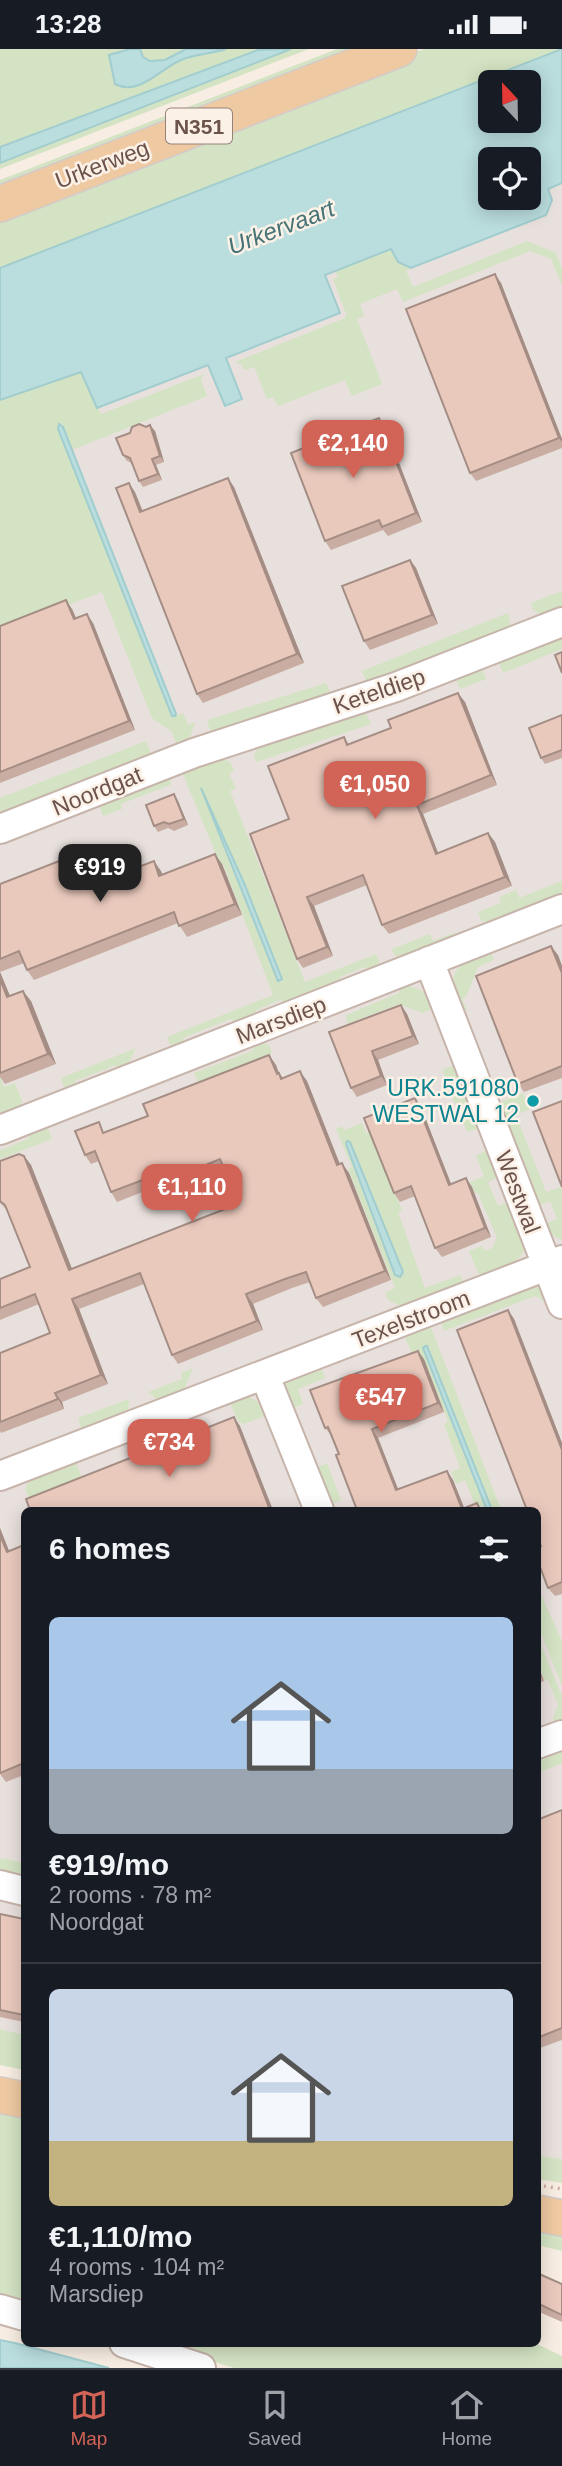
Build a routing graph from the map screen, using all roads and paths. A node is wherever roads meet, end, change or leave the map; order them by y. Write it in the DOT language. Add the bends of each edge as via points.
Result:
graph roads {
  1 [pos="399,49"];
  2 [pos="0,204"];
  3 [pos="562,622"];
  4 [pos="194,753"];
  5 [pos="0,829"];
  6 [pos="562,909"];
  7 [pos="429,961"];
  8 [pos="0,1130"];
  9 [pos="554,1263"];
  10 [pos="562,1304"];
  11 [pos="265,1376"];
  12 [pos="0,1476"];
  13 [pos="318,1507"];
  14 [pos="562,1735"];
  15 [pos="541,1743"];
  16 [pos="0,1885"];
  17 [pos="21,1890"];
  18 [pos="0,2085"];
  19 [pos="21,2089"];
  20 [pos="0,2095"];
  21 [pos="21,2099"];
  22 [pos="541,2202"];
  23 [pos="562,2205"];
  24 [pos="541,2214"];
  25 [pos="562,2218"];
  26 [pos="0,2309"];
  27 [pos="21,2314"];
  28 [pos="136,2347"];
  29 [pos="201,2368"];
  1 -- 2 [label="main road, Urkerweg / N351"];
  3 -- 4 [label="street, Keteldiep" via="396,687"];
  4 -- 5 [label="street, Noordgat"];
  6 -- 7 [label="street, Marsdiep"];
  7 -- 8 [label="street, Marsdiep"];
  7 -- 9 [label="street, Westwal"];
  9 -- 10 [label="street, Westwal"];
  9 -- 11 [label="street, Texelstroom"];
  11 -- 12 [label="street, Texelstroom"];
  11 -- 13 [label="street"];
  14 -- 15 [label="street"];
  16 -- 17 [label="street"];
  18 -- 19 [label="main road"];
  20 -- 21 [label="main road"];
  22 -- 23 [label="main road"];
  24 -- 25 [label="main road"];
  26 -- 27 [label="street"];
  28 -- 29 [label="street"];
}
